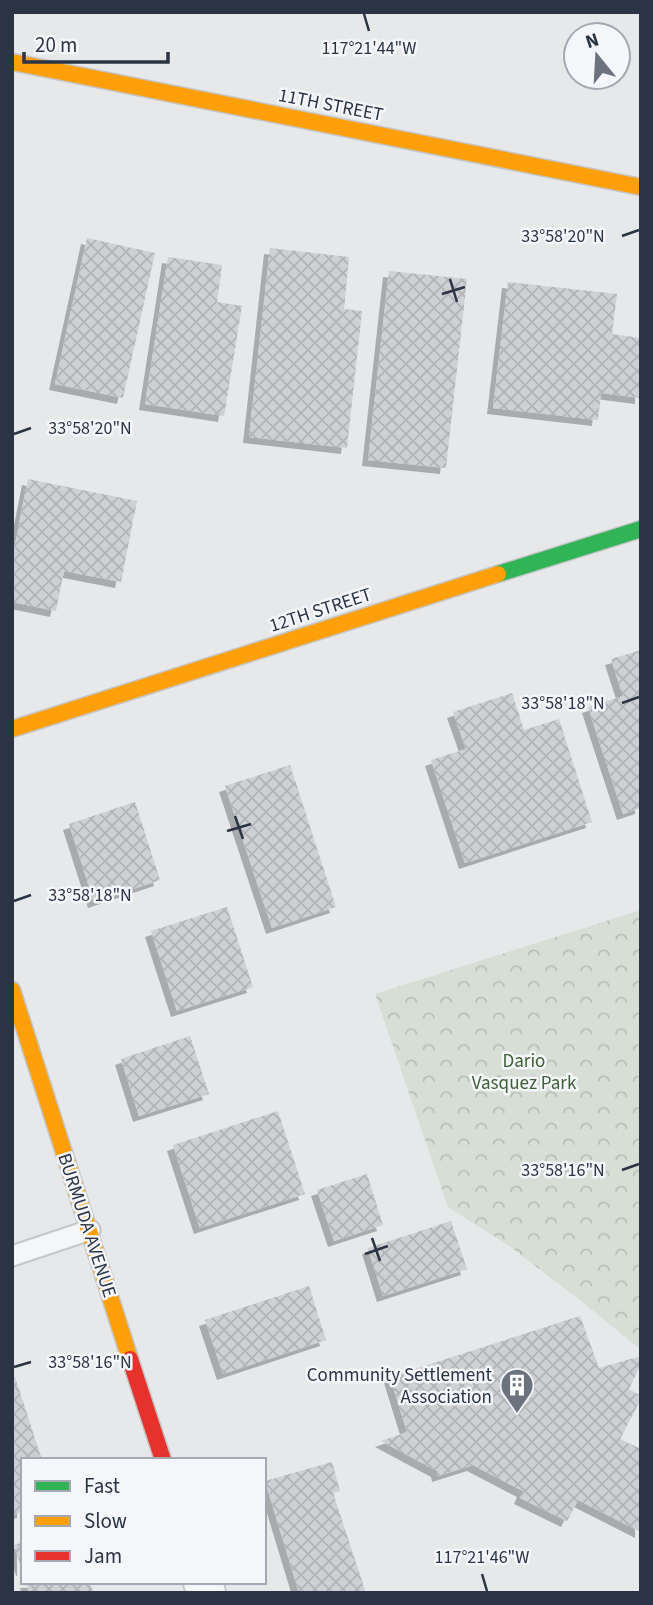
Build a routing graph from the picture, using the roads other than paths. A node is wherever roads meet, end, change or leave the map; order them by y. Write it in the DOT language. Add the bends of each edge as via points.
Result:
graph roads {
  1 [pos="12,62"];
  2 [pos="641,187"];
  3 [pos="641,529"];
  4 [pos="12,729"];
  5 [pos="12,990"];
  6 [pos="90,1230"];
  7 [pos="12,1256"];
  8 [pos="162,1458"];
  1 -- 2 [label="street, 11TH STREET"];
  3 -- 4 [label="street, 12TH STREET"];
  5 -- 6 [label="street, BURMUDA AVENUE"];
  6 -- 7 [label="lane"];
  6 -- 8 [label="street, BURMUDA AVENUE"];
}
